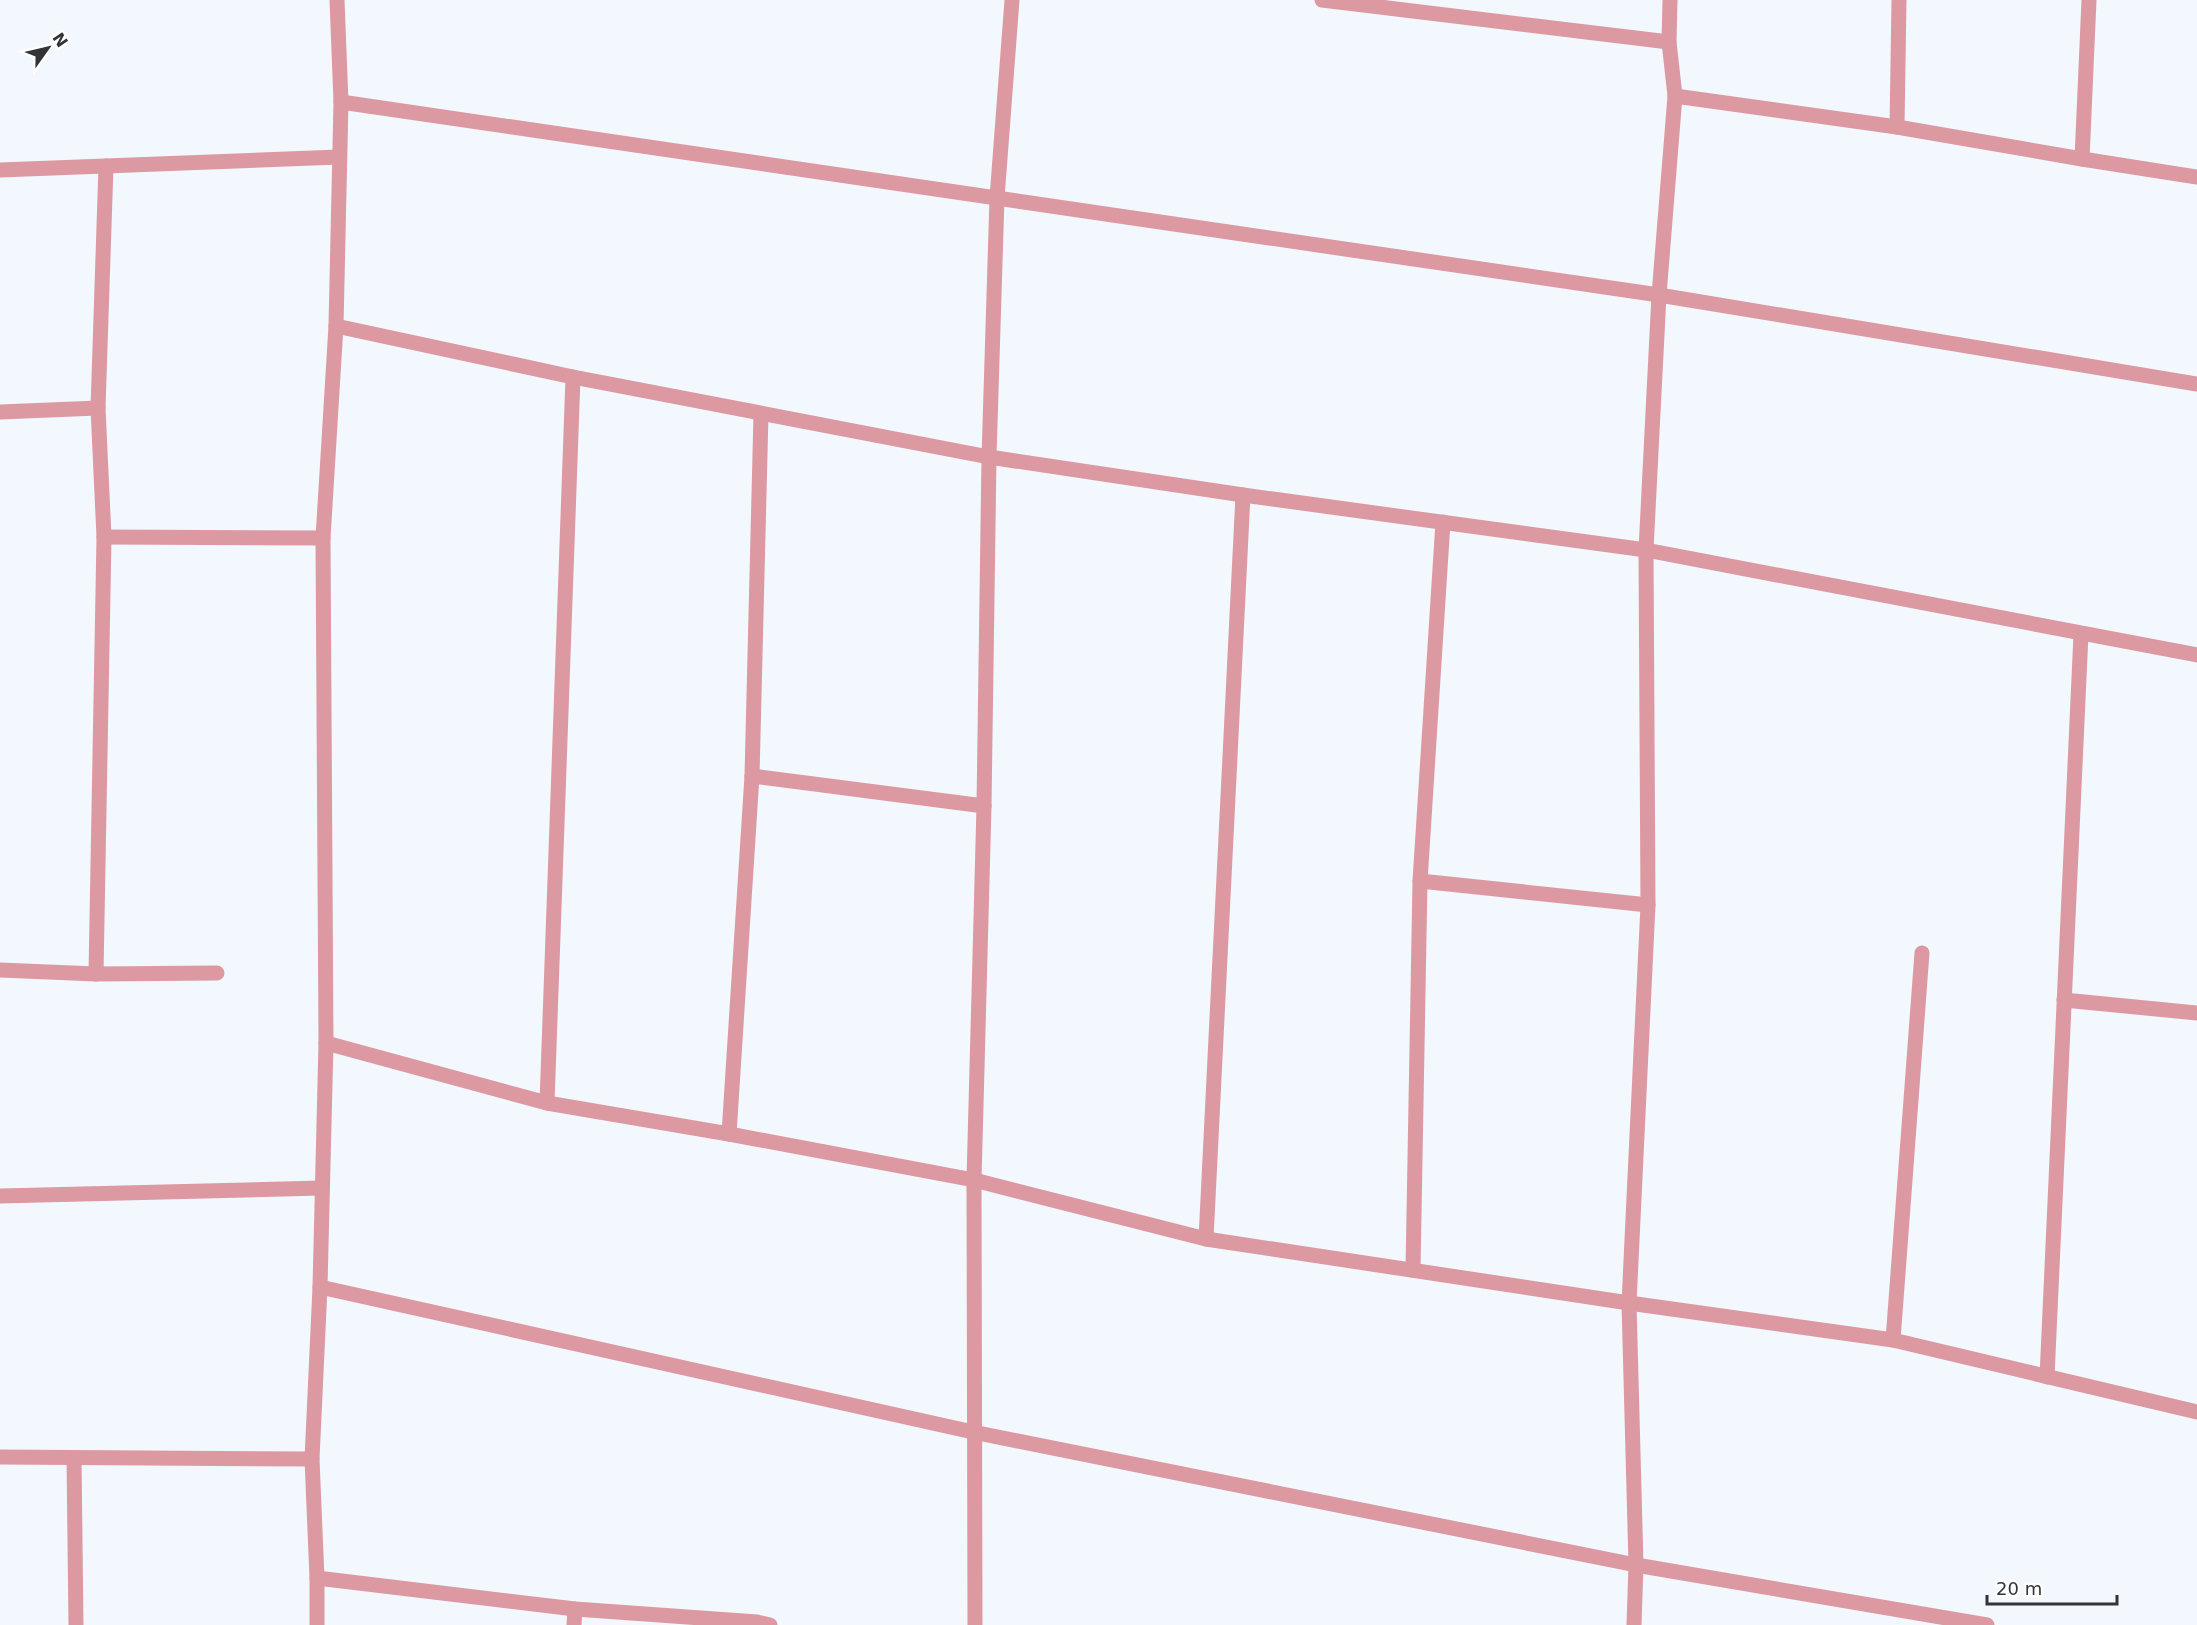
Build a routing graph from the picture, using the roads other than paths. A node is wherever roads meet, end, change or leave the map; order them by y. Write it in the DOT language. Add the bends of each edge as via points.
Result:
graph roads {
  1 [pos="337,0"];
  2 [pos="1012,0"];
  3 [pos="1322,0"];
  4 [pos="1670,0"];
  5 [pos="1899,0"];
  6 [pos="2089,0"];
  7 [pos="1427,6"];
  8 [pos="1669,42"];
  9 [pos="1675,96"];
  10 [pos="341,102"];
  11 [pos="1897,127"];
  12 [pos="339,157"];
  13 [pos="2082,159"];
  14 [pos="106,166"];
  15 [pos="0,170"];
  16 [pos="2197,177"];
  17 [pos="997,198"];
  18 [pos="1659,295"];
  19 [pos="336,326"];
  20 [pos="573,377"];
  21 [pos="2197,384"];
  22 [pos="98,408"];
  23 [pos="0,412"];
  24 [pos="761,414"];
  25 [pos="989,457"];
  26 [pos="1243,495"];
  27 [pos="1443,522"];
  28 [pos="104,537"];
  29 [pos="323,538"];
  30 [pos="1646,550"];
  31 [pos="2080,634"];
  32 [pos="2197,655"];
  33 [pos="752,776"];
  34 [pos="984,806"];
  35 [pos="1420,881"];
  36 [pos="1648,905"];
  37 [pos="1922,953"];
  38 [pos="0,970"];
  39 [pos="217,973"];
  40 [pos="96,974"];
  41 [pos="2064,1000"];
  42 [pos="2197,1014"];
  43 [pos="326,1043"];
  44 [pos="547,1103"];
  45 [pos="729,1134"];
  46 [pos="974,1180"];
  47 [pos="322,1188"];
  48 [pos="0,1197"];
  49 [pos="1206,1239"];
  50 [pos="1413,1270"];
  51 [pos="320,1287"];
  52 [pos="1629,1303"];
  53 [pos="1893,1340"];
  54 [pos="2047,1377"];
  55 [pos="2197,1412"];
  56 [pos="973,1432"];
  57 [pos="0,1456"];
  58 [pos="74,1458"];
  59 [pos="312,1459"];
  60 [pos="1636,1565"];
  61 [pos="317,1578"];
  62 [pos="574,1609"];
  63 [pos="761,1624"];
  64 [pos="76,1625"];
  65 [pos="317,1625"];
  66 [pos="574,1625"];
  67 [pos="975,1625"];
  68 [pos="1634,1625"];
  69 [pos="1987,1625"];
  1 -- 10 [label="street"];
  2 -- 17 [label="street"];
  3 -- 7 [label="street"];
  4 -- 8 [label="street"];
  5 -- 11 [label="street"];
  6 -- 13 [label="street"];
  7 -- 8 [label="street"];
  8 -- 9 [label="street"];
  9 -- 11 [label="street"];
  9 -- 18 [label="street"];
  10 -- 12 [label="street"];
  10 -- 17 [label="street"];
  11 -- 13 [label="street"];
  12 -- 14 [label="street"];
  12 -- 19 [label="street"];
  13 -- 16 [label="street"];
  14 -- 15 [label="street"];
  14 -- 22 [label="street"];
  17 -- 18 [label="street"];
  17 -- 25 [label="street"];
  18 -- 21 [label="street"];
  18 -- 30 [label="street"];
  19 -- 20 [label="street"];
  19 -- 29 [label="street"];
  20 -- 24 [label="street"];
  20 -- 44 [label="street"];
  22 -- 23 [label="street"];
  22 -- 28 [label="street"];
  24 -- 25 [label="street"];
  24 -- 33 [label="street"];
  25 -- 26 [label="street"];
  25 -- 34 [label="street"];
  26 -- 27 [label="street"];
  26 -- 49 [label="street"];
  27 -- 30 [label="street"];
  27 -- 35 [label="street"];
  28 -- 29 [label="street"];
  28 -- 40 [label="street"];
  29 -- 43 [label="street"];
  30 -- 31 [label="street"];
  30 -- 36 [label="street"];
  31 -- 32 [label="street"];
  31 -- 41 [label="street"];
  33 -- 34 [label="street"];
  33 -- 45 [label="street"];
  34 -- 46 [label="street"];
  35 -- 36 [label="street"];
  35 -- 50 [label="street"];
  36 -- 52 [label="street"];
  37 -- 53 [label="street"];
  38 -- 40 [label="street"];
  39 -- 40 [label="street"];
  41 -- 42 [label="street"];
  41 -- 54 [label="street"];
  43 -- 44 [label="street"];
  43 -- 47 [label="street"];
  44 -- 45 [label="street"];
  45 -- 46 [label="street"];
  46 -- 49 [label="street"];
  46 -- 56 [label="street"];
  47 -- 48 [label="street"];
  47 -- 51 [label="street"];
  49 -- 50 [label="street"];
  50 -- 52 [label="street"];
  51 -- 56 [label="street"];
  51 -- 59 [label="street"];
  52 -- 53 [label="street"];
  52 -- 60 [label="street"];
  53 -- 54 [label="street"];
  54 -- 55 [label="street"];
  56 -- 60 [label="street"];
  56 -- 67 [label="street"];
  57 -- 58 [label="street"];
  58 -- 59 [label="street"];
  58 -- 64 [label="street"];
  59 -- 61 [label="street"];
  60 -- 68 [label="street"];
  60 -- 69 [label="street"];
  61 -- 62 [label="street"];
  61 -- 65 [label="street"];
  62 -- 63 [label="street"];
  62 -- 66 [label="street"];
}
